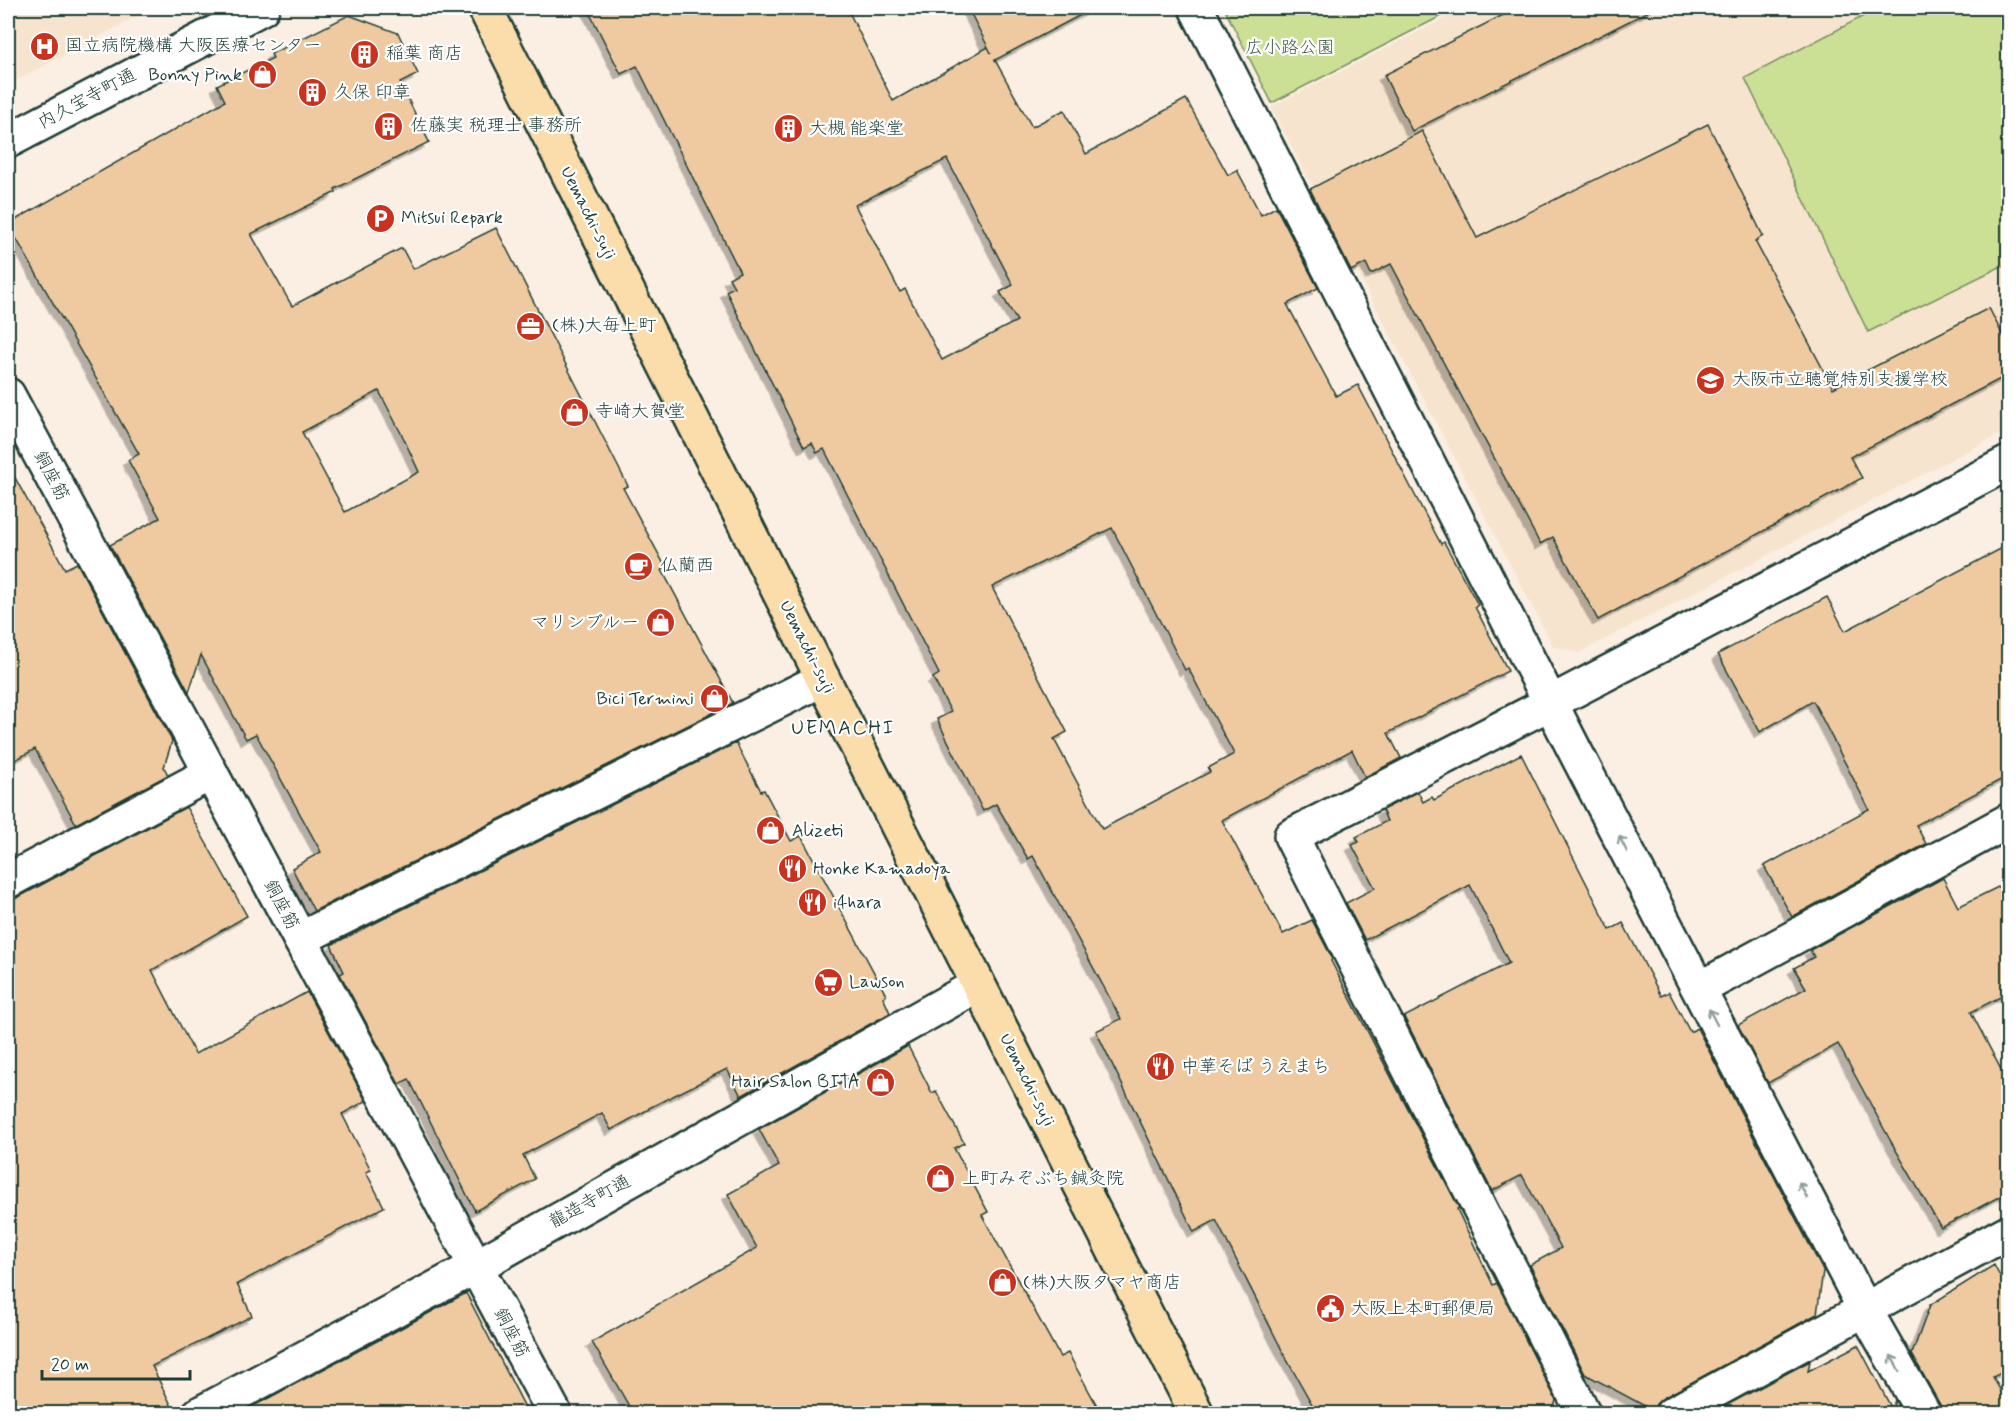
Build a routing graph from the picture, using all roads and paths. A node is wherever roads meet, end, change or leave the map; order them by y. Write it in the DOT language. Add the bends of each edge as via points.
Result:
graph roads {
  1 [pos="262,8"];
  2 [pos="485,8"];
  3 [pos="1196,8"];
  4 [pos="8,141"];
  5 [pos="8,395"];
  6 [pos="2008,463"];
  7 [pos="823,679"];
  8 [pos="1550,703"];
  9 [pos="211,773"];
  10 [pos="2008,821"];
  11 [pos="8,881"];
  12 [pos="300,939"];
  13 [pos="978,985"];
  14 [pos="1698,989"];
  15 [pos="2008,1232"];
  16 [pos="476,1267"];
  17 [pos="1865,1310"];
  18 [pos="199,1413"];
  19 [pos="555,1413"];
  20 [pos="1197,1413"];
  21 [pos="1584,1413"];
  22 [pos="1672,1413"];
  23 [pos="1924,1413"];
  1 -- 4 [label="street, 内久宝寺町通"];
  2 -- 7 [label="main road, Uemachi-suji"];
  3 -- 8 [label="street"];
  5 -- 9 [label="street, 銅座筋"];
  6 -- 8 [label="street"];
  7 -- 12 [label="street"];
  7 -- 13 [label="main road, Uemachi-suji"];
  14 -- 8 [label="street, one-way"];
  8 -- 21 [label="street" via="1291,836"];
  9 -- 11 [label="street"];
  9 -- 12 [label="street, 銅座筋"];
  10 -- 14 [label="street"];
  12 -- 16 [label="street, 銅座筋"];
  13 -- 16 [label="street, 龍造寺町通"];
  13 -- 20 [label="main road, Uemachi-suji"];
  17 -- 14 [label="street, one-way"];
  15 -- 17 [label="street"];
  16 -- 18 [label="street, 龍造寺町通"];
  16 -- 19 [label="street, 銅座筋"];
  17 -- 22 [label="street"];
  23 -- 17 [label="street, one-way"];
}
